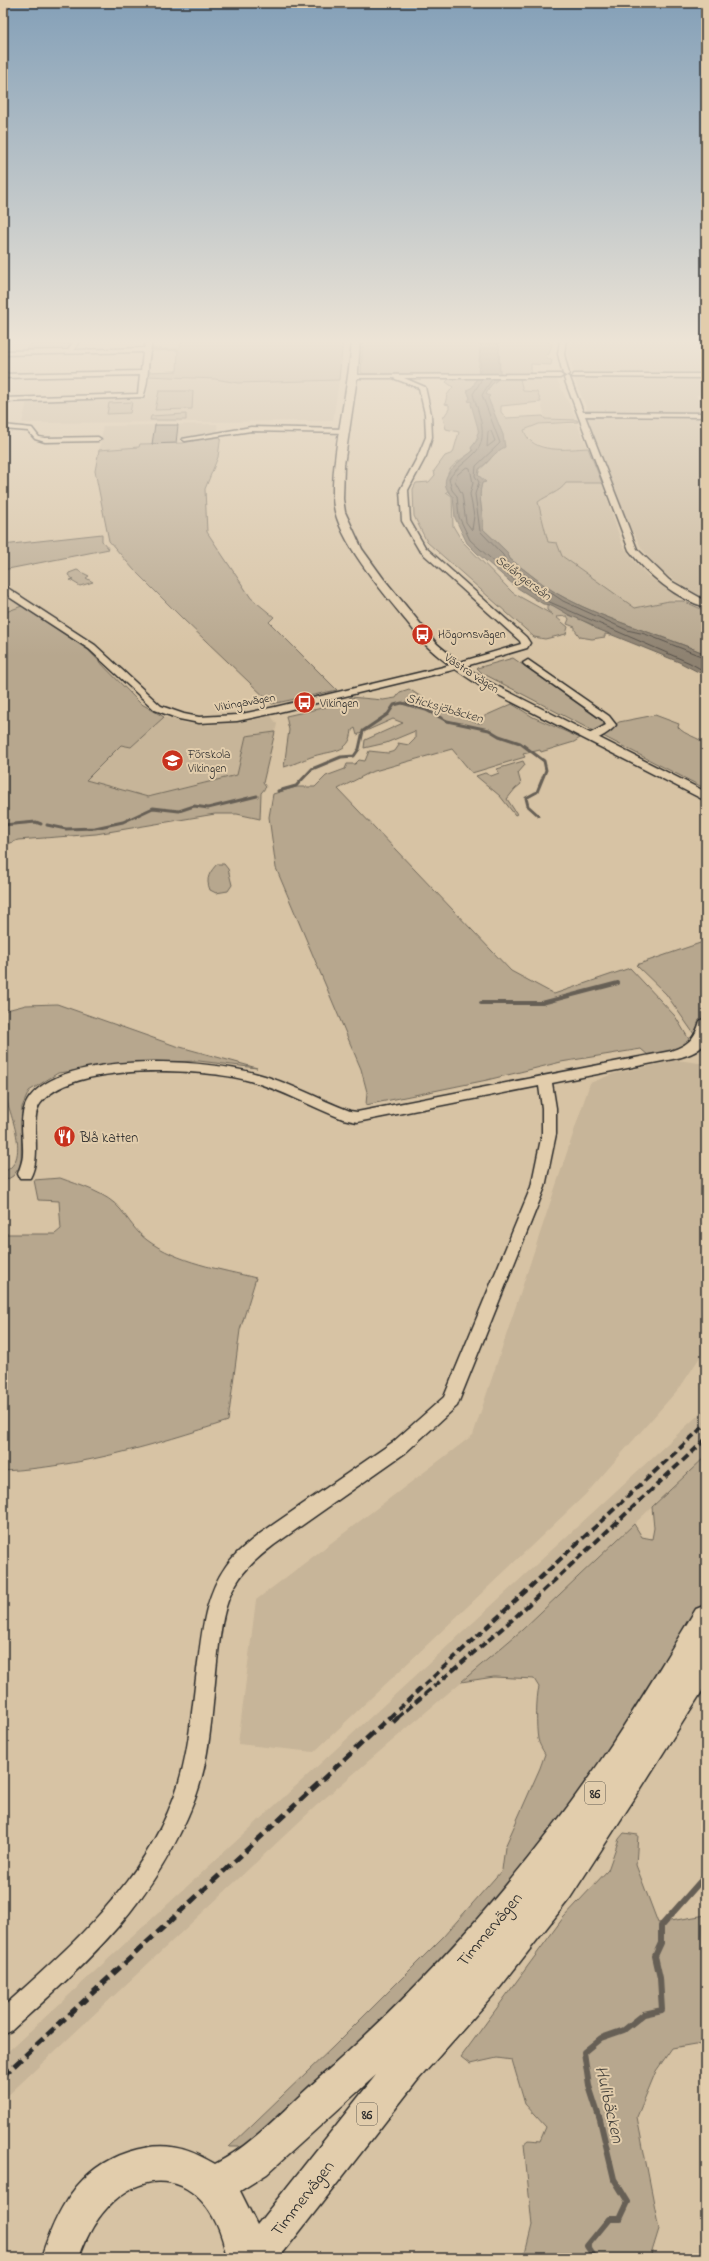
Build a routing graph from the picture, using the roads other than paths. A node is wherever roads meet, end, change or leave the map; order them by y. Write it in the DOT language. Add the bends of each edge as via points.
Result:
graph roads {
  1 [pos="344,445"];
  2 [pos="426,445"];
  3 [pos="593,445"];
  4 [pos="3,589"];
  5 [pos="706,604"];
  6 [pos="528,663"];
  7 [pos="457,666"];
  8 [pos="591,737"];
  9 [pos="706,797"];
  10 [pos="706,1021"];
  11 [pos="544,1080"];
  12 [pos="25,1174"];
  13 [pos="706,1619"];
  14 [pos="706,1658"];
  15 [pos="3,2022"];
  16 [pos="213,2185"];
  17 [pos="60,2258"];
  18 [pos="246,2258"];
  19 [pos="257,2258"];
  1 -- 7 [label="street, Västra vägen" via="337,488 340,512 357,549 412,623 433,646"];
  2 -- 7 [label="street" via="404,490 406,522 412,534 437,562 526,642 519,648"];
  3 -- 5 [label="street" via="633,550 652,572 688,596"];
  4 -- 7 [label="street, Vikingavägen" via="92,647 158,708 182,717 211,720 237,718"];
  6 -- 8 [label="street" via="606,718 611,725"];
  7 -- 8 [label="street, Västra vägen" via="502,693"];
  8 -- 9 [label="street, Västra vägen"];
  10 -- 11 [label="street" via="699,1043 673,1055"];
  11 -- 12 [label="street" via="357,1117 348,1116 254,1078 228,1071 156,1067 89,1073 52,1085 34,1102 30,1115 30,1162"];
  11 -- 15 [label="street" via="550,1101 547,1154 538,1186 451,1401 432,1422 402,1446 273,1534 235,1569 215,1607 197,1754 169,1837 122,1909 82,1952"];
  13 -- 16 [label="main road, Timmervägen / 86" via="610,1774 545,1862 468,1956 363,2064 254,2161"];
  14 -- 19 [label="main road, Timmervägen / 86" via="558,1886 486,1978 404,2068"];
  16 -- 17 [label="main road" via="193,2170 170,2163 146,2164 122,2172 100,2188 81,2210 66,2238"];
  16 -- 18 [label="main road" via="227,2202 238,2223"];
}
